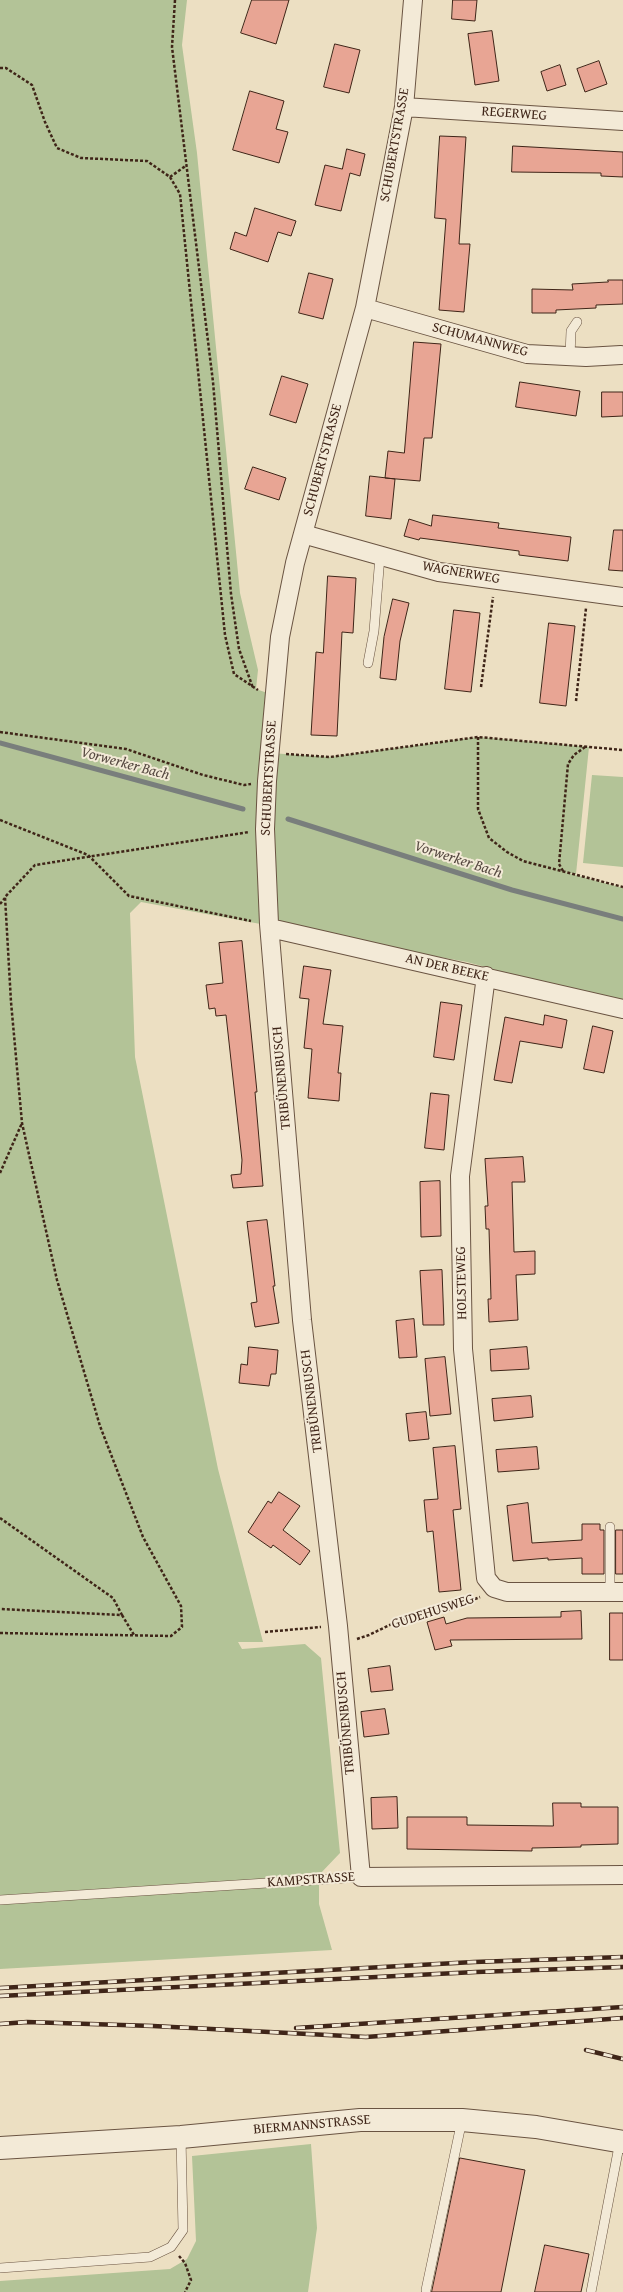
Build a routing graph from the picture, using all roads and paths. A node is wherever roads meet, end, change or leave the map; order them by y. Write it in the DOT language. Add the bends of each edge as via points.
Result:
graph roads {
  1 [pos="175,0"];
  2 [pos="413,0"];
  3 [pos="0,68"];
  4 [pos="404,107"];
  5 [pos="623,121"];
  6 [pos="187,165"];
  7 [pos="170,177"];
  8 [pos="365,308"];
  9 [pos="577,322"];
  10 [pos="621,355"];
  11 [pos="570,356"];
  12 [pos="303,534"];
  13 [pos="380,556"];
  14 [pos="495,580"];
  15 [pos="588,593"];
  16 [pos="623,597"];
  17 [pos="368,663"];
  18 [pos="481,687"];
  19 [pos="576,701"];
  20 [pos="0,732"];
  21 [pos="478,737"];
  22 [pos="585,747"];
  23 [pos="623,750"];
  24 [pos="270,753"];
  25 [pos="267,781"];
  26 [pos="0,820"];
  27 [pos="265,829"];
  28 [pos="88,855"];
  29 [pos="563,871"];
  30 [pos="623,887"];
  31 [pos="5,897"];
  32 [pos="0,904"];
  33 [pos="269,926"];
  34 [pos="486,976"];
  35 [pos="623,1009"];
  36 [pos="22,1123"];
  37 [pos="0,1173"];
  38 [pos="0,1518"];
  39 [pos="610,1528"];
  40 [pos="494,1588"];
  41 [pos="617,1591"];
  42 [pos="0,1609"];
  43 [pos="122,1615"];
  44 [pos="265,1632"];
  45 [pos="0,1633"];
  46 [pos="338,1634"];
  47 [pos="134,1636"];
  48 [pos="623,1875"];
  49 [pos="361,1877"];
  50 [pos="0,1900"];
  51 [pos="462,2120"];
  52 [pos="181,2138"];
  53 [pos="622,2142"];
  54 [pos="0,2148"];
  55 [pos="171,2247"];
  56 [pos="0,2268"];
  57 [pos="426,2290"];
  58 [pos="185,2292"];
  59 [pos="591,2292"];
  1 -- 6 [label="path" via="172,47"];
  2 -- 4 [label="street, SCHUBERTSTRASSE"];
  3 -- 7 [label="path" via="6,68 32,84 56,148 80,158 147,161"];
  4 -- 5 [label="street, REGERWEG"];
  4 -- 8 [label="street, SCHUBERTSTRASSE"];
  6 -- 7 [label="path"];
  6 -- 7 [label="path" via="213,382 231,594 240,649 254,688 234,674 225,635 180,194"];
  8 -- 11 [label="street, SCHUMANNWEG" via="527,354"];
  8 -- 12 [label="street, SCHUBERTSTRASSE"];
  9 -- 11 [label="lane" via="571,331"];
  10 -- 11 [label="street, SCHUMANNWEG"];
  12 -- 13 [label="street, WAGNERWEG"];
  12 -- 24 [label="street, SCHUBERTSTRASSE" via="294,563 280,636"];
  13 -- 14 [label="street, WAGNERWEG" via="439,572"];
  13 -- 17 [label="lane" via="374,631"];
  14 -- 15 [label="street, WAGNERWEG"];
  14 -- 18 [label="path"];
  15 -- 16 [label="street, WAGNERWEG"];
  15 -- 19 [label="path"];
  20 -- 25 [label="path" via="126,749 203,775 244,785"];
  21 -- 22 [label="path"];
  21 -- 24 [label="path" via="330,757"];
  21 -- 29 [label="path" via="478,809 489,838 523,861"];
  22 -- 23 [label="path"];
  22 -- 29 [label="path" via="574,755 568,764 559,864"];
  24 -- 25 [label="street, SCHUBERTSTRASSE"];
  25 -- 27 [label="street, SCHUBERTSTRASSE"];
  26 -- 28 [label="path"];
  27 -- 28 [label="path"];
  27 -- 33 [label="street, SCHUBERTSTRASSE"];
  28 -- 31 [label="path" via="36,865"];
  28 -- 33 [label="path" via="129,896"];
  29 -- 30 [label="path"];
  31 -- 32 [label="path"];
  31 -- 36 [label="path" via="10,1002"];
  33 -- 34 [label="street, AN DER BEEKE"];
  33 -- 46 [label="street, TRIBÜNENBUSCH" via="302,1320"];
  34 -- 35 [label="street, AN DER BEEKE"];
  34 -- 40 [label="street, HOLSTEWEG" via="460,1176 463,1349 486,1578"];
  36 -- 37 [label="path"];
  36 -- 47 [label="path" via="57,1280 100,1426 142,1537 181,1606 182,1627 171,1636"];
  38 -- 43 [label="path" via="113,1598"];
  39 -- 41 [label="lane"];
  40 -- 41 [label="street" via="507,1592"];
  40 -- 46 [label="path, GUDEHUSWEG" via="482,1596 448,1610 400,1620 369,1635"];
  42 -- 43 [label="path"];
  43 -- 47 [label="path"];
  44 -- 46 [label="path, GUDEHUSWEG"];
  45 -- 47 [label="path"];
  46 -- 49 [label="street, TRIBÜNENBUSCH"];
  48 -- 49 [label="street, KAMPSTRASSE"];
  49 -- 50 [label="lane, KAMPSTRASSE"];
  51 -- 52 [label="street, BIERMANNSTRASSE" via="360,2120"];
  51 -- 53 [label="street, BIERMANNSTRASSE" via="536,2127"];
  51 -- 57 [label="lane"];
  52 -- 54 [label="street, BIERMANNSTRASSE"];
  52 -- 55 [label="lane" via="183,2230"];
  53 -- 59 [label="lane"];
  55 -- 56 [label="lane" via="150,2257"];
  55 -- 58 [label="path" via="185,2263 192,2280"];
}
